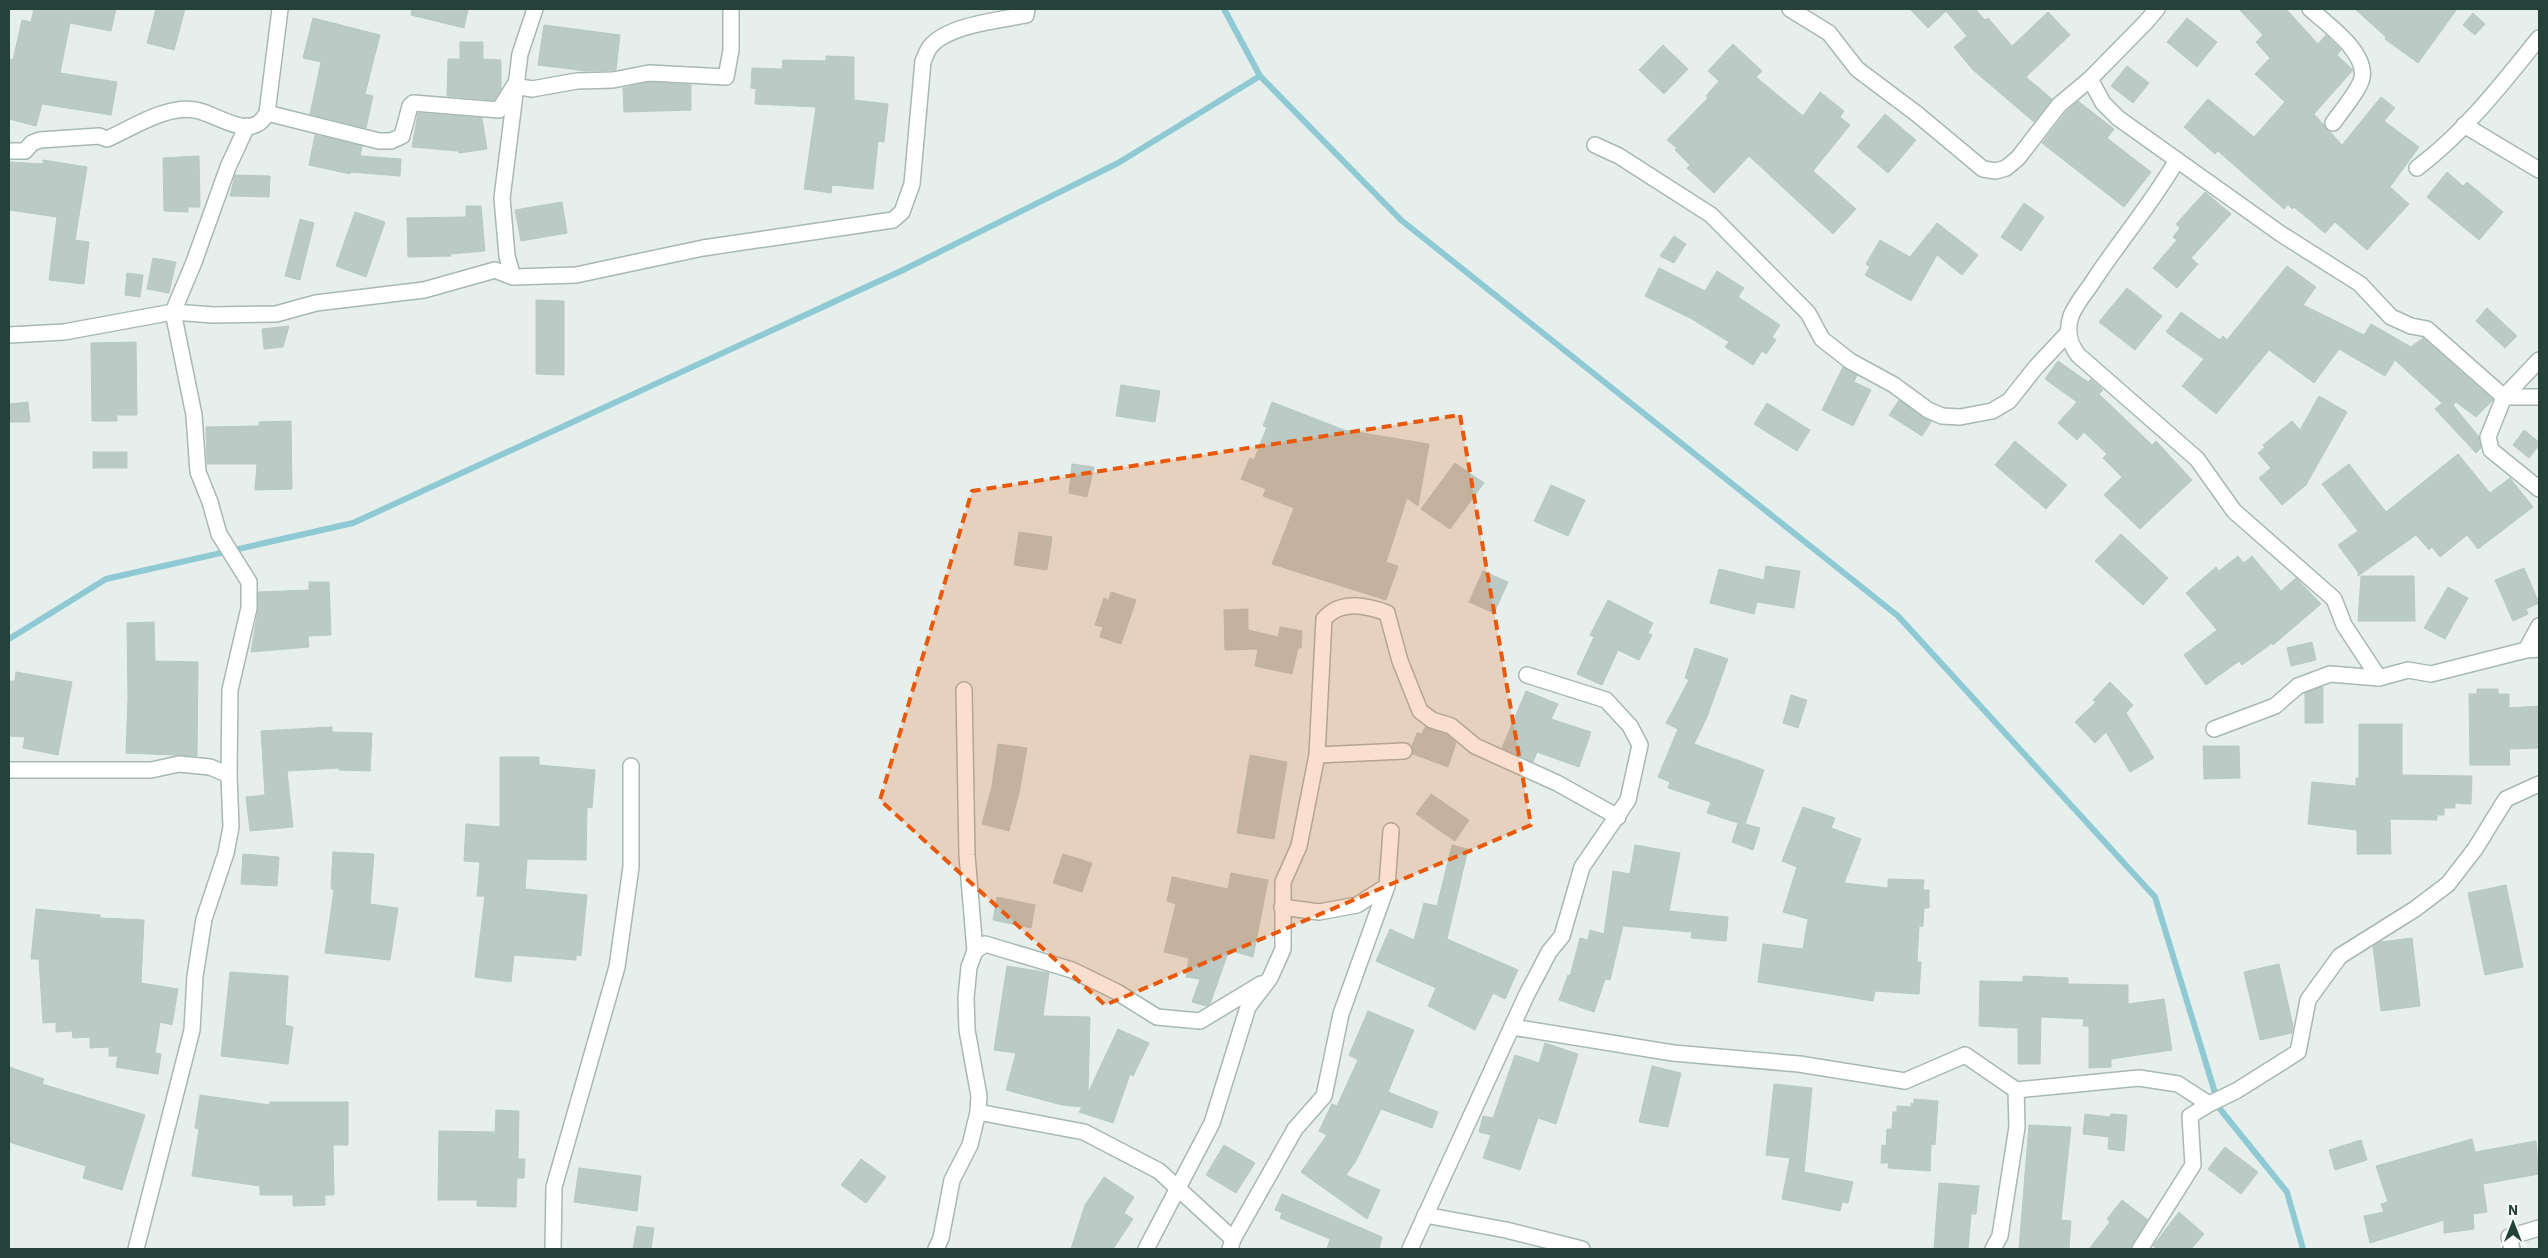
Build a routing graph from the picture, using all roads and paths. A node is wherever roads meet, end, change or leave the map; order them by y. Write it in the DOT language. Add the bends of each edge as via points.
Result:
graph roads {
  1 [pos="280,9"];
  2 [pos="535,9"];
  3 [pos="732,9"];
  4 [pos="1027,9"];
  5 [pos="1790,9"];
  6 [pos="2156,9"];
  7 [pos="2310,9"];
  8 [pos="2539,38"];
  9 [pos="2090,79"];
  10 [pos="514,86"];
  11 [pos="267,113"];
  12 [pos="2333,123"];
  13 [pos="2464,125"];
  14 [pos="246,126"];
  15 [pos="1595,145"];
  16 [pos="9,150"];
  17 [pos="2177,160"];
  18 [pos="2417,168"];
  19 [pos="2539,170"];
  20 [pos="513,277"];
  21 [pos="173,312"];
  22 [pos="2068,333"];
  23 [pos="9,335"];
  24 [pos="2539,360"];
  25 [pos="2504,397"];
  26 [pos="2539,397"];
  27 [pos="2539,489"];
  28 [pos="2539,626"];
  29 [pos="2533,649"];
  30 [pos="1526,675"];
  31 [pos="2379,678"];
  32 [pos="964,690"];
  33 [pos="2214,729"];
  34 [pos="1404,751"];
  35 [pos="1317,755"];
  36 [pos="631,766"];
  37 [pos="9,770"];
  38 [pos="229,775"];
  39 [pos="2539,784"];
  40 [pos="1618,817"];
  41 [pos="1391,831"];
  42 [pos="1387,886"];
  43 [pos="1282,907"];
  44 [pos="975,951"];
  45 [pos="1270,978"];
  46 [pos="1512,1027"];
  47 [pos="2016,1090"];
  48 [pos="2209,1104"];
  49 [pos="978,1112"];
  50 [pos="1178,1186"];
  51 [pos="1425,1215"];
  52 [pos="2539,1228"];
  53 [pos="1232,1244"];
  54 [pos="136,1249"];
  55 [pos="553,1249"];
  56 [pos="936,1249"];
  57 [pos="1146,1249"];
  58 [pos="1410,1249"];
  59 [pos="1582,1249"];
  60 [pos="1993,1249"];
  61 [pos="2140,1249"];
  62 [pos="2512,1249"];
  1 -- 11 [label="street"];
  2 -- 10 [label="street" via="520,54"];
  3 -- 10 [label="street" via="731,50 726,77 720,74 648,72 613,80 577,81 532,89"];
  4 -- 20 [label="street" via="1026,15 985,22 948,34 930,46 922,61 912,184 902,212 893,220 703,248 576,275"];
  5 -- 9 [label="street" via="1829,33 1857,70 1983,169 1996,171 2006,168 2018,158 2059,105"];
  6 -- 9 [label="street"];
  7 -- 12 [label="street" via="2351,46 2362,70 2362,79"];
  8 -- 13 [label="street" via="2488,102"];
  9 -- 17 [label="street" via="2103,103 2118,118"];
  10 -- 11 [label="street" via="499,110 413,103 402,136 391,141 379,141"];
  10 -- 20 [label="street" via="516,95 502,198 507,256"];
  11 -- 14 [label="street" via="263,120"];
  13 -- 18 [label="street"];
  13 -- 19 [label="street"];
  14 -- 16 [label="street" via="237,127 195,110 180,110 107,138 40,140 25,151"];
  14 -- 21 [label="street"];
  15 -- 22 [label="street" via="1619,156 1711,215 1808,314 1822,339 1850,361 1894,384 1928,410 1942,416 1960,417 1992,411 2009,402"];
  17 -- 22 [label="street" via="2158,194 2072,314"];
  17 -- 25 [label="street" via="2281,234 2360,284 2391,316 2411,326 2427,329"];
  20 -- 21 [label="street" via="495,270 424,290 316,303 276,314"];
  21 -- 23 [label="street" via="64,332"];
  21 -- 38 [label="street" via="194,415 198,472 220,534 248,582 248,608 230,690"];
  22 -- 31 [label="street" via="2070,344 2078,355 2197,459 2234,511 2334,599 2344,625"];
  24 -- 25 [label="street"];
  25 -- 26 [label="street"];
  25 -- 27 [label="street" via="2488,443 2502,461"];
  28 -- 29 [label="street"];
  29 -- 31 [label="street" via="2431,674 2408,670"];
  30 -- 40 [label="street" via="1606,700 1630,726 1640,745 1628,800"];
  31 -- 33 [label="street" via="2330,674 2298,686 2274,706"];
  32 -- 44 [label="street" via="968,855"];
  34 -- 35 [label="street"];
  35 -- 40 [label="street" via="1324,619 1331,611 1348,606 1367,606 1387,613 1400,661 1420,711 1432,720 1450,726 1475,746 1557,783"];
  35 -- 43 [label="street" via="1299,846 1283,882"];
  36 -- 55 [label="street" via="631,867 617,967 554,1187"];
  37 -- 38 [label="street" via="151,770 179,764 210,767"];
  38 -- 54 [label="street" via="231,826 226,853 204,919 192,1030"];
  39 -- 48 [label="street" via="2506,799 2475,849 2448,884 2340,956 2308,1000 2298,1052"];
  40 -- 46 [label="street" via="1582,867 1562,936 1549,952"];
  41 -- 42 [label="street"];
  42 -- 43 [label="street" via="1357,905 1319,912"];
  42 -- 53 [label="street" via="1341,1014 1324,1096 1295,1129"];
  43 -- 45 [label="street" via="1283,949"];
  44 -- 45 [label="street" via="985,944 1072,970 1117,992 1157,1017 1200,1021"];
  44 -- 49 [label="street" via="969,967 966,998 967,1030 979,1096"];
  45 -- 50 [label="street" via="1248,1007 1212,1123"];
  46 -- 47 [label="street" via="1673,1053 1798,1064 1905,1081 1965,1055"];
  46 -- 51 [label="street"];
  47 -- 48 [label="street" via="2139,1078 2178,1084"];
  47 -- 60 [label="street" via="2017,1127 2000,1236"];
  48 -- 61 [label="street" via="2190,1116 2193,1165"];
  49 -- 50 [label="street" via="1084,1132 1159,1171"];
  49 -- 56 [label="street" via="970,1145 952,1180"];
  50 -- 53 [label="street"];
  50 -- 57 [label="street"];
  51 -- 58 [label="street"];
  51 -- 59 [label="street"];
  52 -- 62 [label="street" via="2509,1237"];
}
